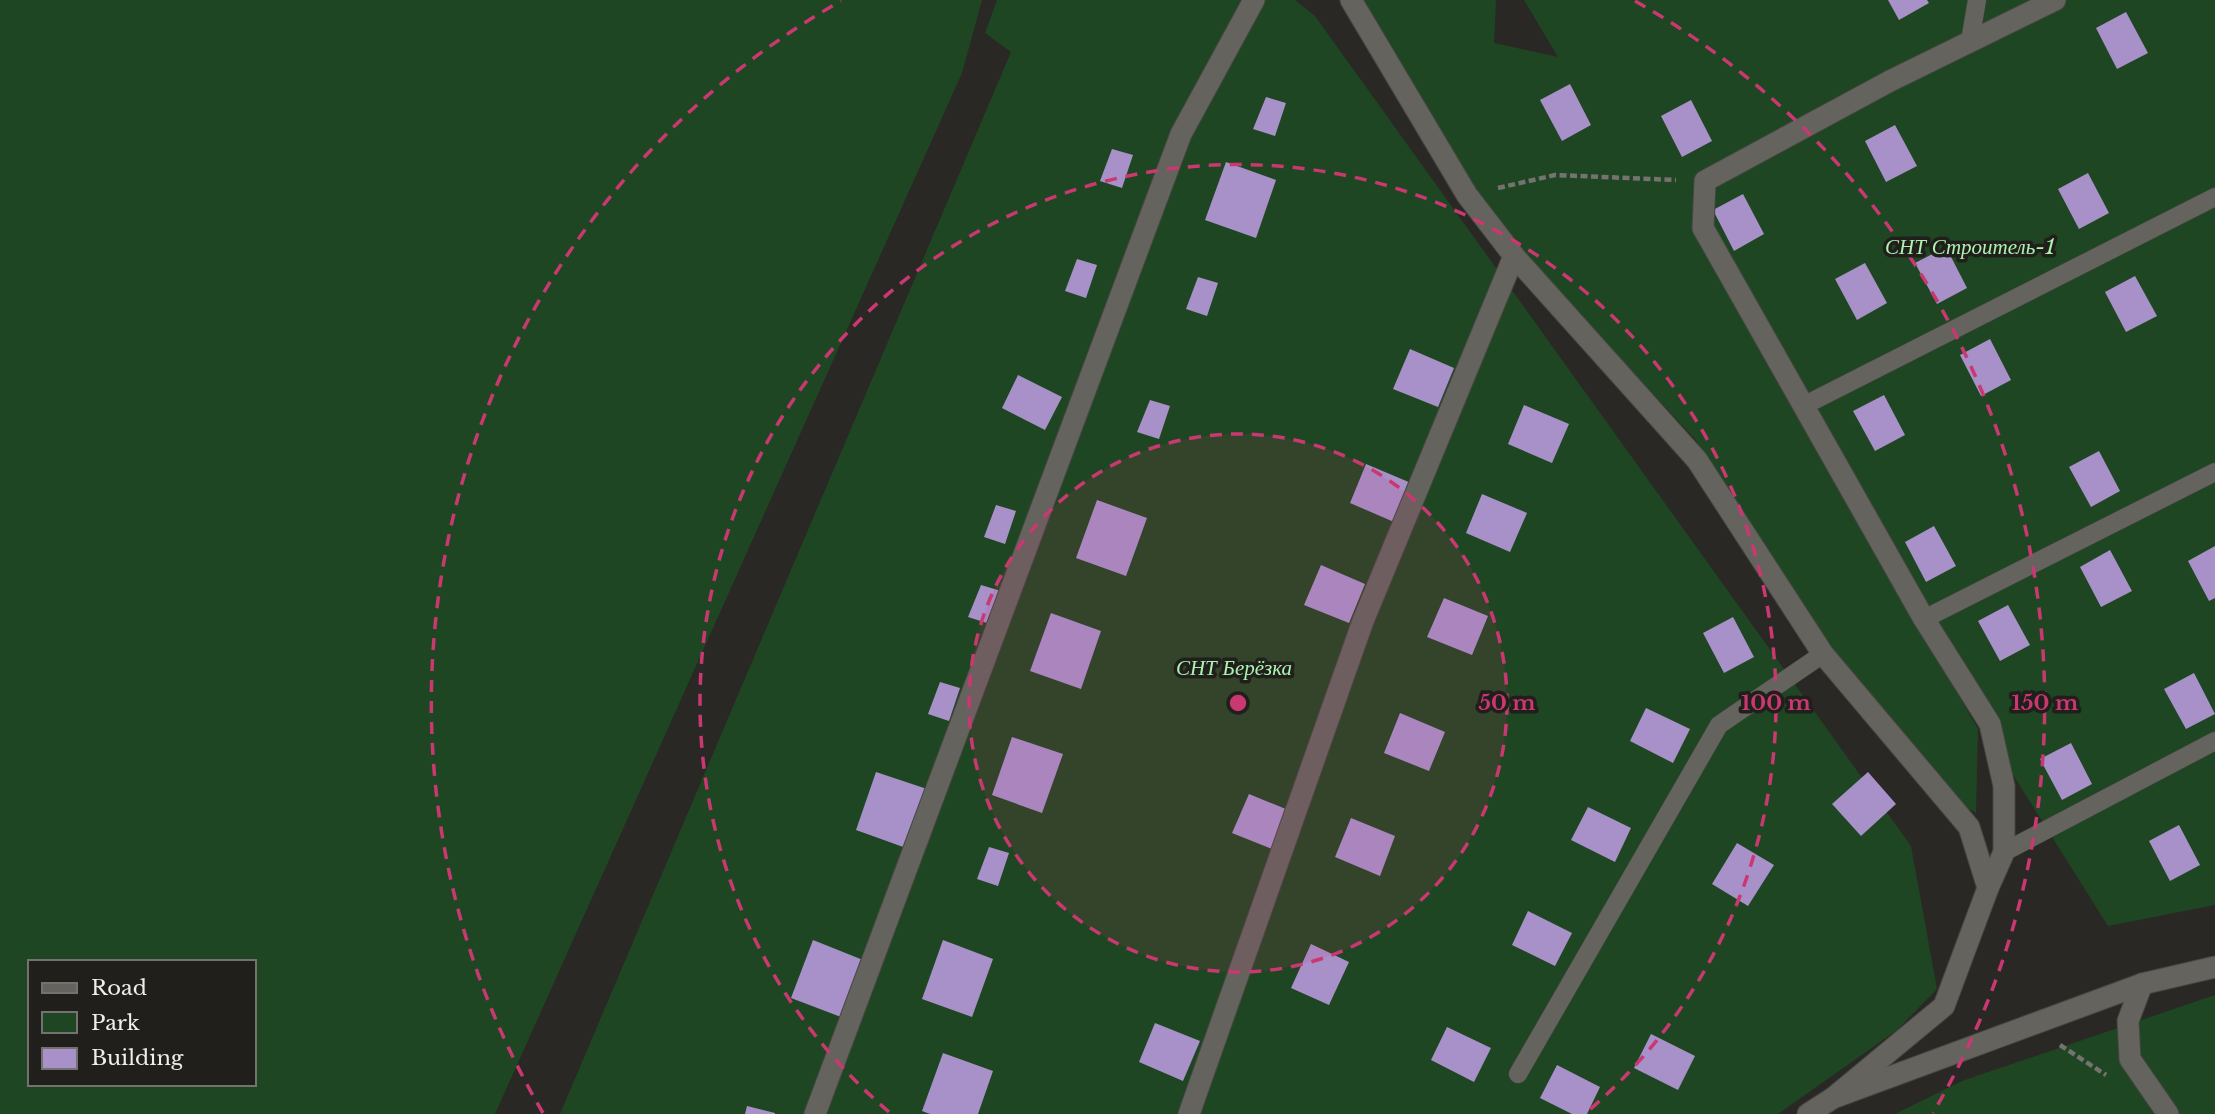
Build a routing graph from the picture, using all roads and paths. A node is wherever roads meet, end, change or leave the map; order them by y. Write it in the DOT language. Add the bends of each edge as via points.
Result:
graph roads {
  1 [pos="1254,0"];
  2 [pos="1351,0"];
  3 [pos="1978,0"];
  4 [pos="2055,0"];
  5 [pos="1970,41"];
  6 [pos="1705,181"];
  7 [pos="1467,195"];
  8 [pos="2215,197"];
  9 [pos="1514,256"];
  10 [pos="1804,406"];
  11 [pos="2215,472"];
  12 [pos="1924,619"];
  13 [pos="1823,654"];
  14 [pos="2215,740"];
  15 [pos="2004,852"];
  16 [pos="1988,888"];
  17 [pos="2215,967"];
  18 [pos="2142,984"];
  19 [pos="2015,1031"];
  20 [pos="1518,1074"];
  21 [pos="2116,1082"];
  22 [pos="1833,1098"];
  23 [pos="815,1114"];
  24 [pos="1189,1114"];
  25 [pos="1808,1114"];
  26 [pos="2168,1114"];
  1 -- 23 [label="street" via="1181,134"];
  2 -- 7 [label="street"];
  3 -- 5 [label="lane"];
  4 -- 5 [label="street"];
  5 -- 6 [label="street"];
  6 -- 7 [label="path" via="1555,175"];
  6 -- 10 [label="street" via="1703,228"];
  7 -- 9 [label="street"];
  8 -- 10 [label="lane"];
  9 -- 13 [label="street" via="1697,460"];
  9 -- 24 [label="street" via="1363,621"];
  10 -- 12 [label="street"];
  11 -- 12 [label="lane"];
  12 -- 15 [label="street" via="1990,724 2004,786"];
  13 -- 16 [label="street" via="1969,827"];
  13 -- 20 [label="lane" via="1719,725"];
  14 -- 15 [label="lane"];
  15 -- 16 [label="street"];
  16 -- 22 [label="street" via="1944,1006"];
  17 -- 18 [label="street"];
  18 -- 19 [label="street"];
  18 -- 26 [label="street" via="2128,1021 2130,1059"];
  19 -- 21 [label="path" via="2058,1044"];
  19 -- 22 [label="street"];
  22 -- 25 [label="street"];
}
